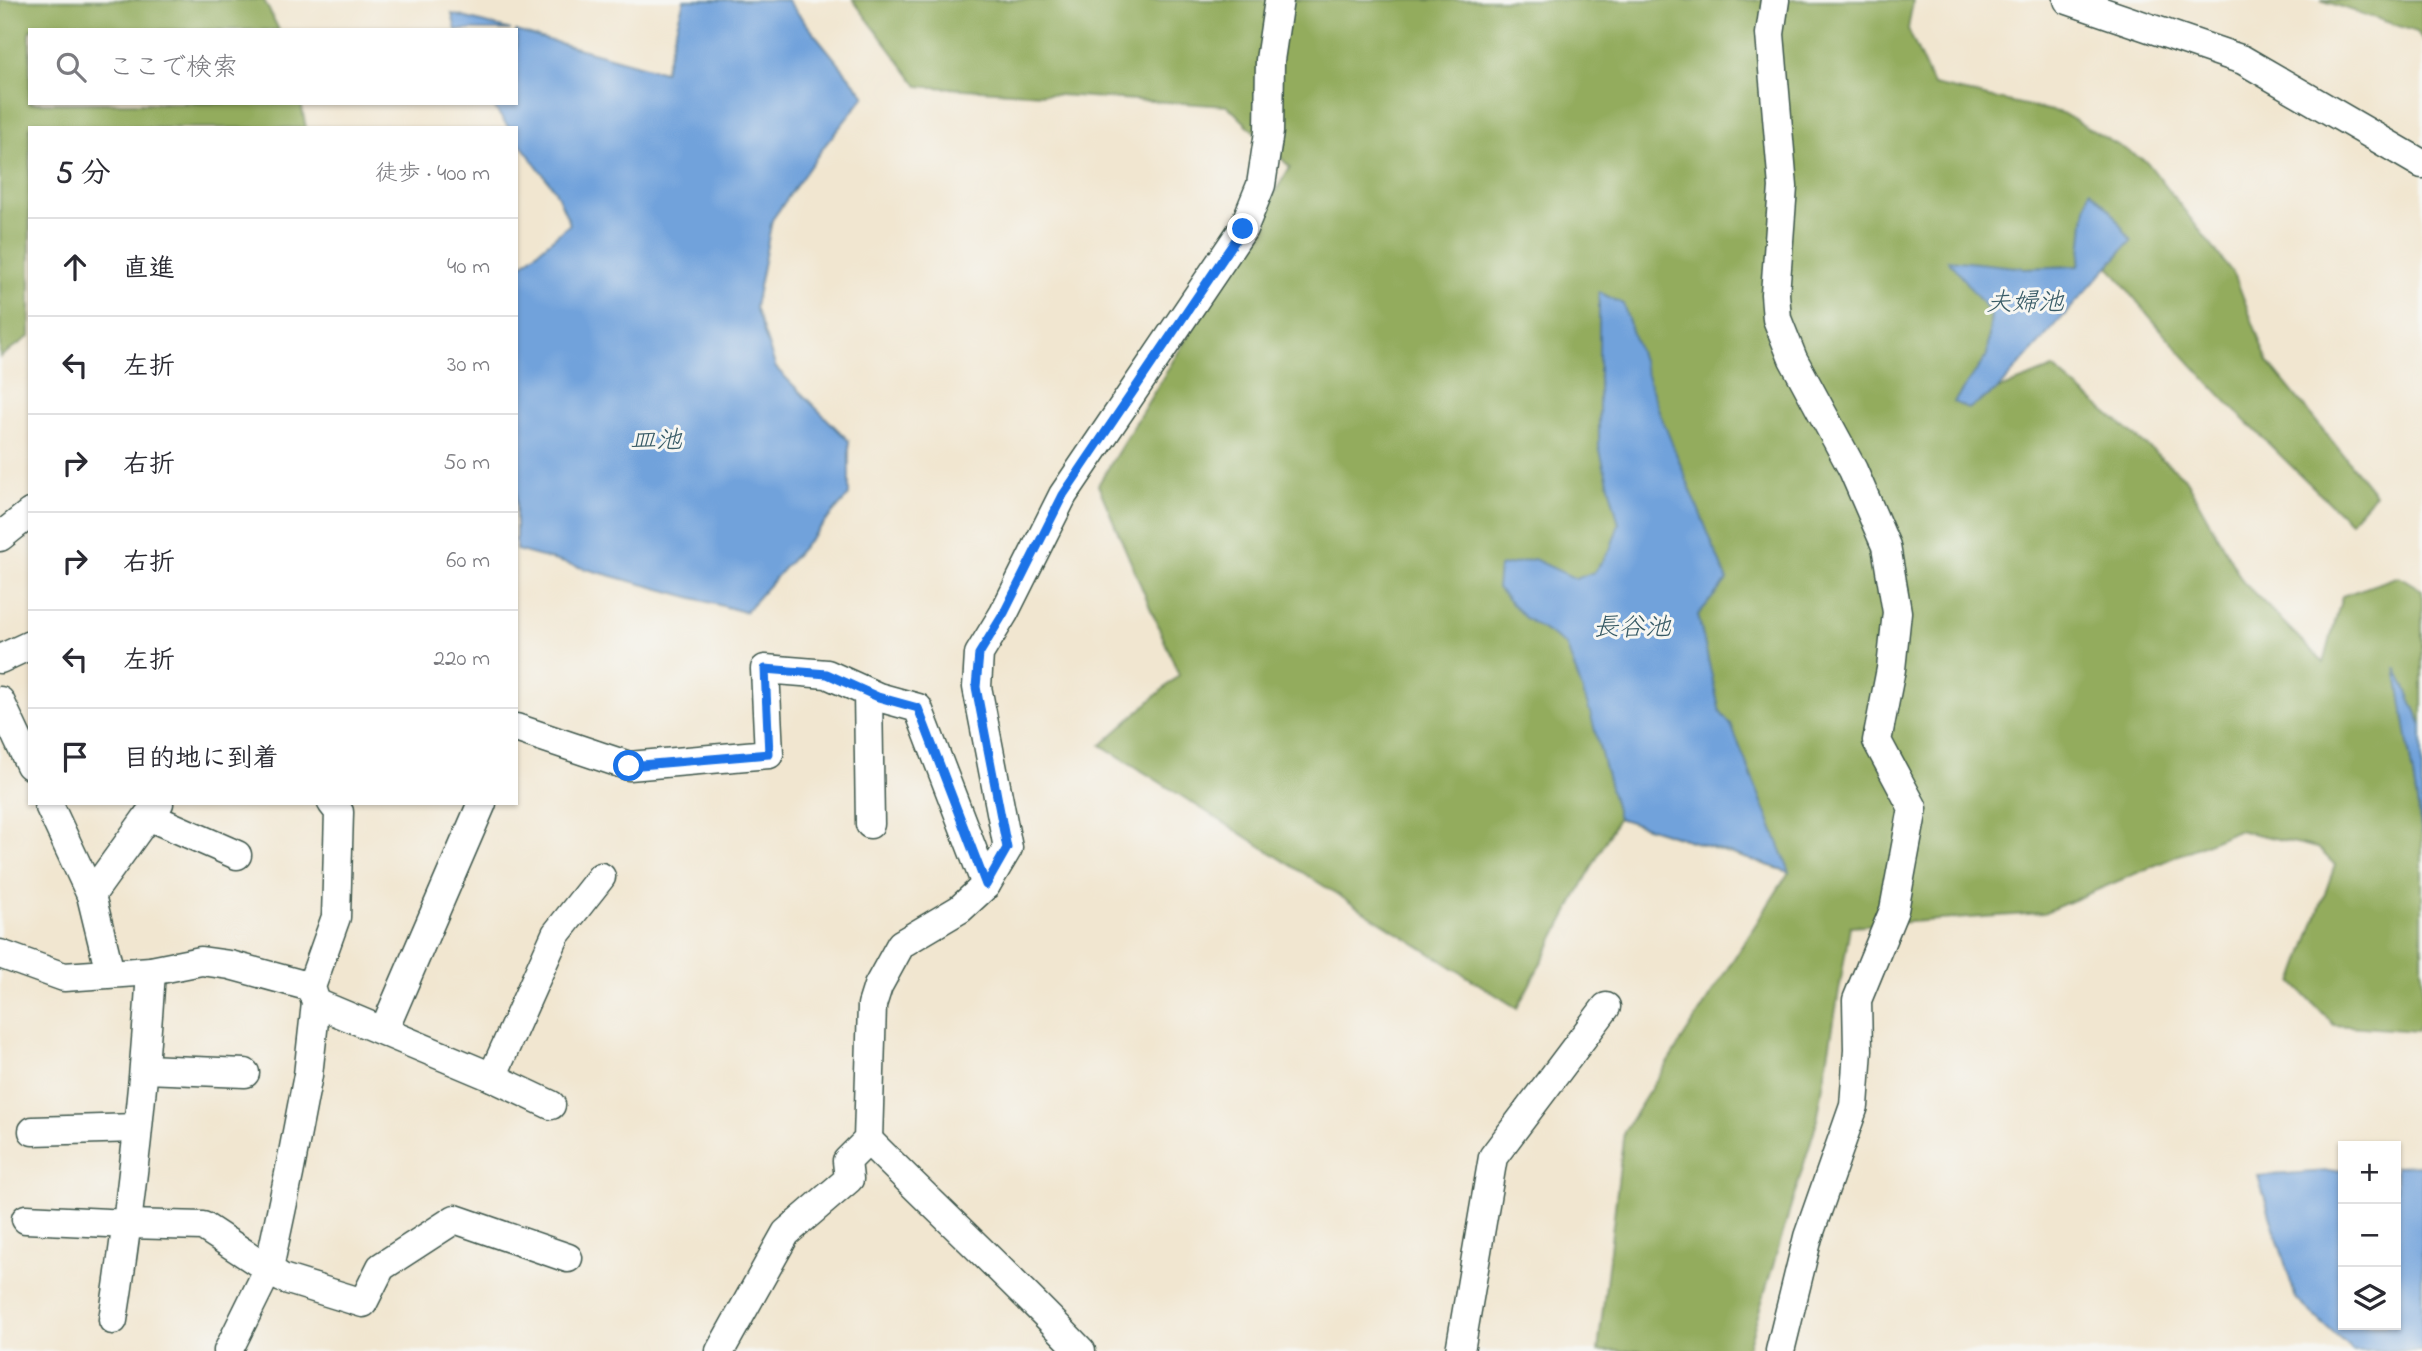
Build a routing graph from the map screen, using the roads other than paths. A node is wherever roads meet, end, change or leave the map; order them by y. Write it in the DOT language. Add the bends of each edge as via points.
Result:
graph roads {
  1 [pos="1279,0"];
  2 [pos="1775,0"];
  3 [pos="2068,0"];
  4 [pos="2422,164"];
  5 [pos="28,515"];
  6 [pos="0,537"];
  7 [pos="28,646"];
  8 [pos="0,659"];
  9 [pos="868,693"];
  10 [pos="0,701"];
  11 [pos="518,729"];
  12 [pos="28,761"];
  13 [pos="49,805"];
  14 [pos="481,805"];
  15 [pos="344,806"];
  16 [pos="154,809"];
  17 [pos="870,824"];
  18 [pos="237,855"];
  19 [pos="601,877"];
  20 [pos="986,885"];
  21 [pos="91,895"];
  22 [pos="0,954"];
  23 [pos="151,971"];
  24 [pos="110,973"];
  25 [pos="314,995"];
  26 [pos="1606,1007"];
  27 [pos="384,1030"];
  28 [pos="145,1069"];
  29 [pos="245,1073"];
  30 [pos="492,1077"];
  31 [pos="551,1105"];
  32 [pos="136,1128"];
  33 [pos="33,1131"];
  34 [pos="868,1140"];
  35 [pos="26,1219"];
  36 [pos="128,1224"];
  37 [pos="568,1258"];
  38 [pos="269,1268"];
  39 [pos="113,1320"];
  40 [pos="228,1351"];
  41 [pos="720,1351"];
  42 [pos="1081,1351"];
  43 [pos="1460,1351"];
  44 [pos="1780,1351"];
  1 -- 20 [label="street" via="1261,185 1243,229 1063,495 979,654 976,687 1007,848"];
  2 -- 44 [label="street" via="1770,33 1783,187 1777,319 1886,546 1897,612 1877,741 1913,808 1894,910 1857,1000 1854,1106 1808,1237"];
  3 -- 4 [label="street" via="2243,60"];
  5 -- 6 [label="street"];
  7 -- 8 [label="street"];
  9 -- 11 [label="street" via="827,674 765,669 769,754 629,766"];
  9 -- 17 [label="street"];
  9 -- 20 [label="street" via="918,708"];
  10 -- 12 [label="street"];
  13 -- 21 [label="street"];
  14 -- 27 [label="street"];
  15 -- 25 [label="street" via="336,917"];
  16 -- 18 [label="street"];
  16 -- 21 [label="street"];
  19 -- 30 [label="street" via="556,934"];
  20 -- 34 [label="street" via="960,909 901,944 878,986 872,1005"];
  21 -- 24 [label="street"];
  22 -- 24 [label="street" via="64,977"];
  23 -- 24 [label="street"];
  23 -- 25 [label="street" via="215,962"];
  23 -- 28 [label="street"];
  25 -- 27 [label="street"];
  25 -- 38 [label="street" via="308,1075"];
  26 -- 43 [label="street" via="1493,1157"];
  27 -- 30 [label="street"];
  28 -- 29 [label="street"];
  28 -- 32 [label="street"];
  30 -- 31 [label="street"];
  32 -- 33 [label="street"];
  32 -- 36 [label="street"];
  34 -- 41 [label="street" via="847,1161 849,1179 786,1233"];
  34 -- 42 [label="street"];
  35 -- 36 [label="street"];
  36 -- 38 [label="street" via="203,1226"];
  36 -- 39 [label="street"];
  37 -- 38 [label="street" via="455,1219 381,1267 363,1303 282,1278"];
  38 -- 40 [label="street"];
}
